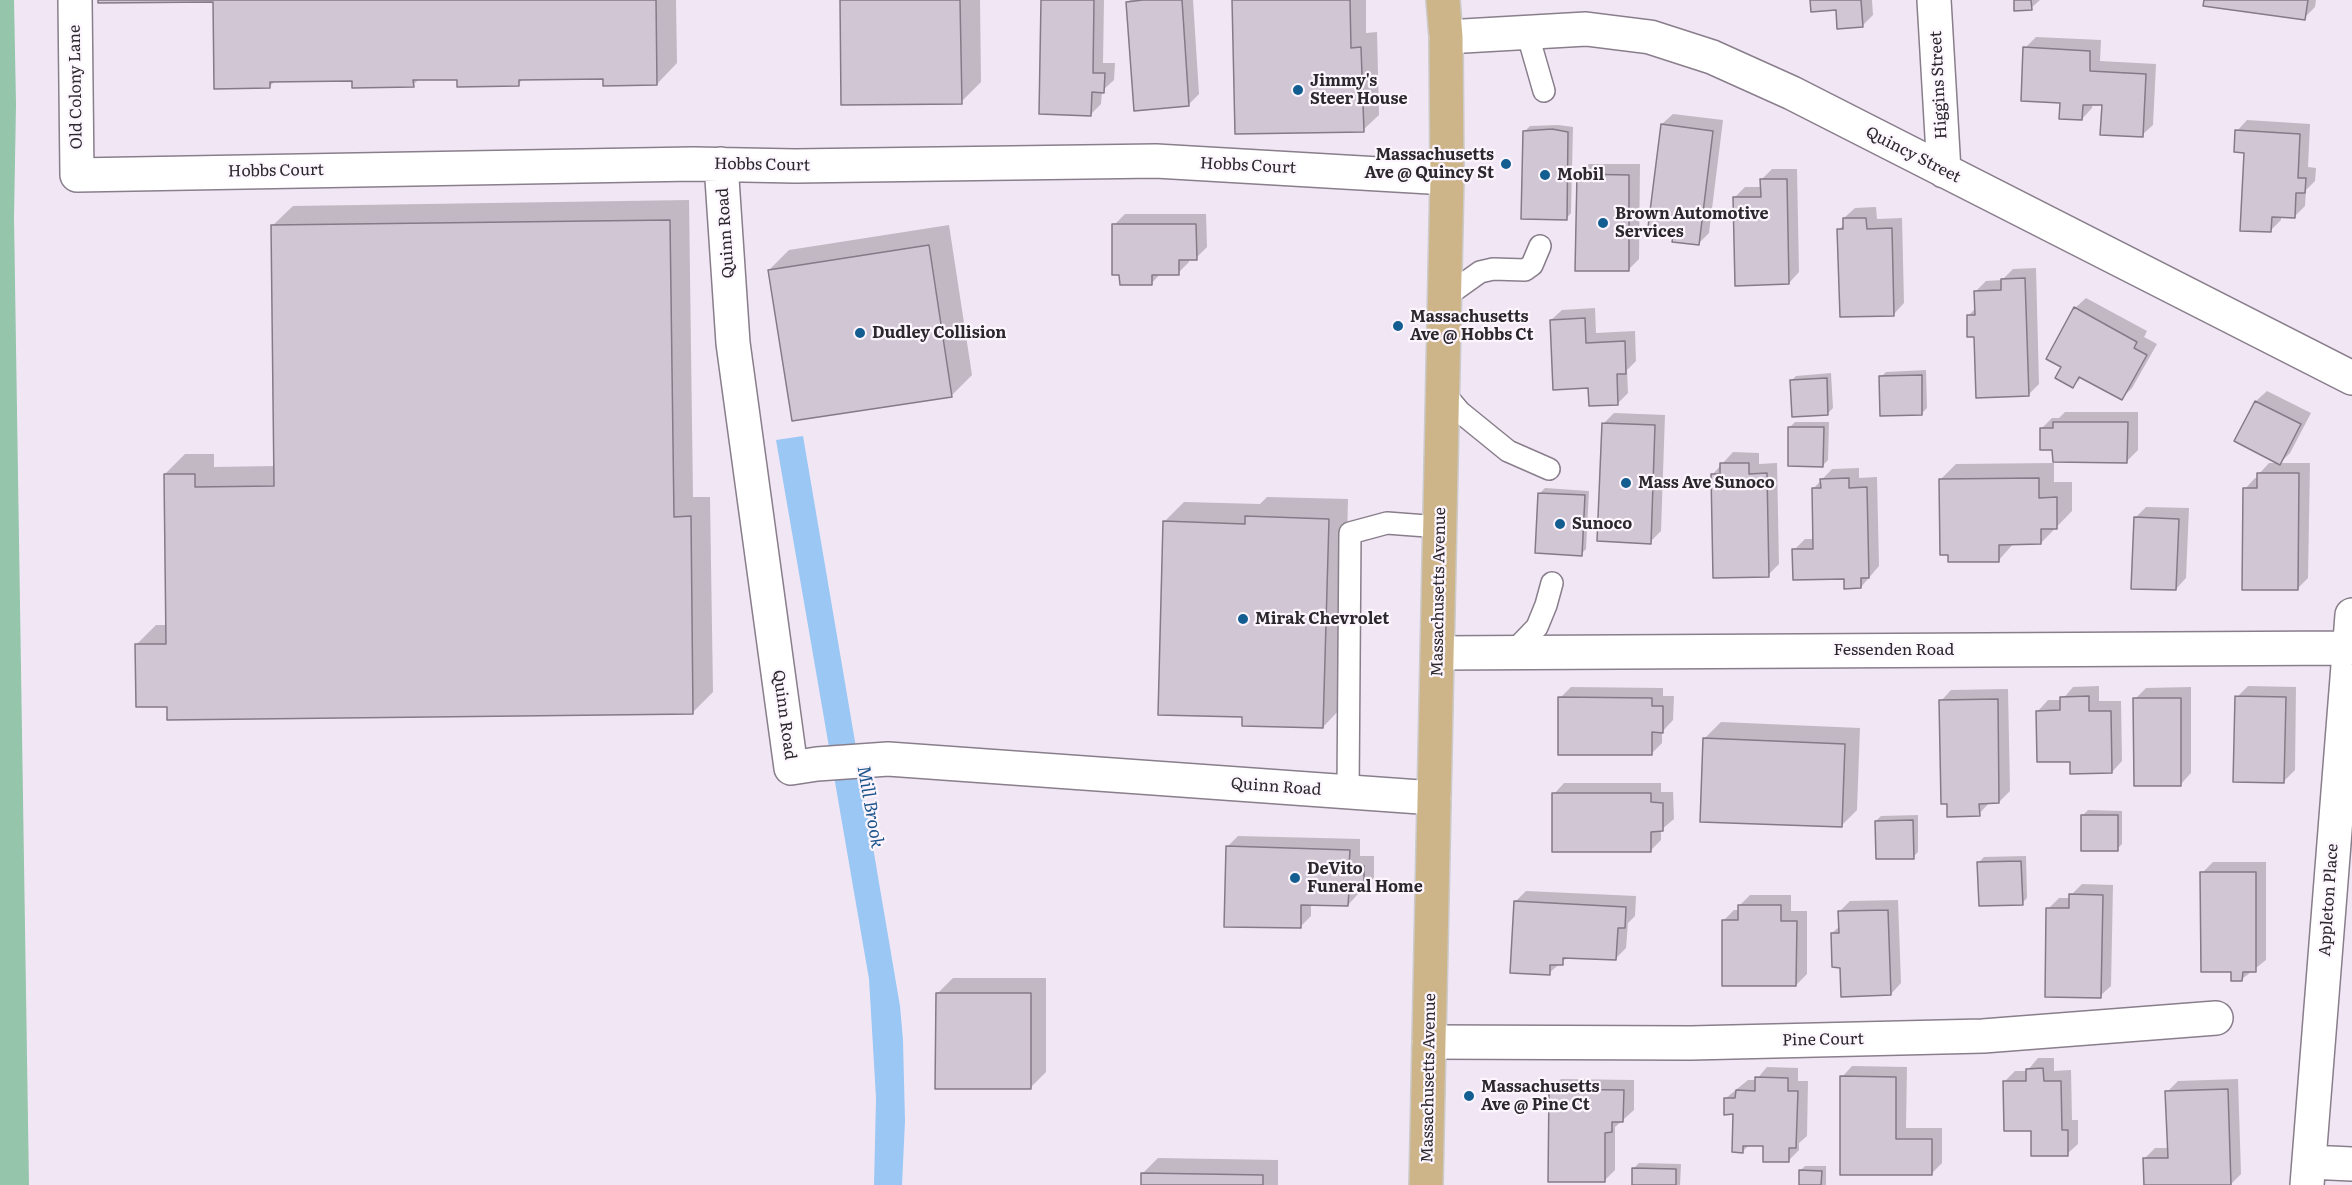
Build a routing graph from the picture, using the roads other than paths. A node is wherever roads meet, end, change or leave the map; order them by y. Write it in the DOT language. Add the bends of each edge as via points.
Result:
graph roads {
  1 [pos="75,0"];
  2 [pos="1443,0"];
  3 [pos="1934,0"];
  4 [pos="1527,33"];
  5 [pos="1446,37"];
  6 [pos="1544,91"];
  7 [pos="721,164"];
  8 [pos="1944,171"];
  9 [pos="77,175"];
  10 [pos="1448,178"];
  11 [pos="1540,246"];
  12 [pos="1445,297"];
  13 [pos="2352,378"];
  14 [pos="1443,392"];
  15 [pos="1549,469"];
  16 [pos="1440,527"];
  17 [pos="1552,583"];
  18 [pos="2352,615"];
  19 [pos="2349,648"];
  20 [pos="1438,653"];
  21 [pos="1512,653"];
  22 [pos="1348,792"];
  23 [pos="1434,798"];
  24 [pos="2216,1018"];
  25 [pos="1430,1042"];
  26 [pos="2352,1164"];
  27 [pos="2308,1174"];
  28 [pos="1426,1185"];
  1 -- 9 [label="street, Old Colony Lane"];
  2 -- 5 [label="main road, Massachusetts Avenue"];
  3 -- 8 [label="street, Higgins Street"];
  4 -- 5 [label="street, Quincy Street"];
  4 -- 6 [label="lane"];
  4 -- 8 [label="street, Quincy Street" via="1586,29 1650,38 1712,57"];
  5 -- 10 [label="main road, Massachusetts Avenue"];
  7 -- 9 [label="street, Hobbs Court"];
  7 -- 10 [label="street, Hobbs Court" via="878,166 1156,161"];
  7 -- 22 [label="street, Quinn Road" via="733,343 791,768 868,759"];
  8 -- 13 [label="street, Quincy Street"];
  10 -- 12 [label="main road, Massachusetts Avenue"];
  11 -- 12 [label="lane" via="1532,265 1524,270 1480,272"];
  12 -- 14 [label="main road, Massachusetts Avenue"];
  14 -- 15 [label="lane" via="1508,451"];
  14 -- 16 [label="main road, Massachusetts Avenue"];
  16 -- 20 [label="main road, Massachusetts Avenue"];
  16 -- 22 [label="lane" via="1387,523 1350,533"];
  17 -- 21 [label="lane" via="1537,627"];
  18 -- 19 [label="street, Appleton Place"];
  19 -- 21 [label="street, Fessenden Road"];
  19 -- 27 [label="street, Appleton Place"];
  20 -- 21 [label="street, Fessenden Road"];
  20 -- 23 [label="main road, Massachusetts Avenue"];
  22 -- 23 [label="street, Quinn Road"];
  23 -- 25 [label="main road, Massachusetts Avenue"];
  24 -- 25 [label="street, Pine Court" via="1983,1036 1691,1043"];
  25 -- 28 [label="main road, Massachusetts Avenue"];
  26 -- 27 [label="street"];
}
